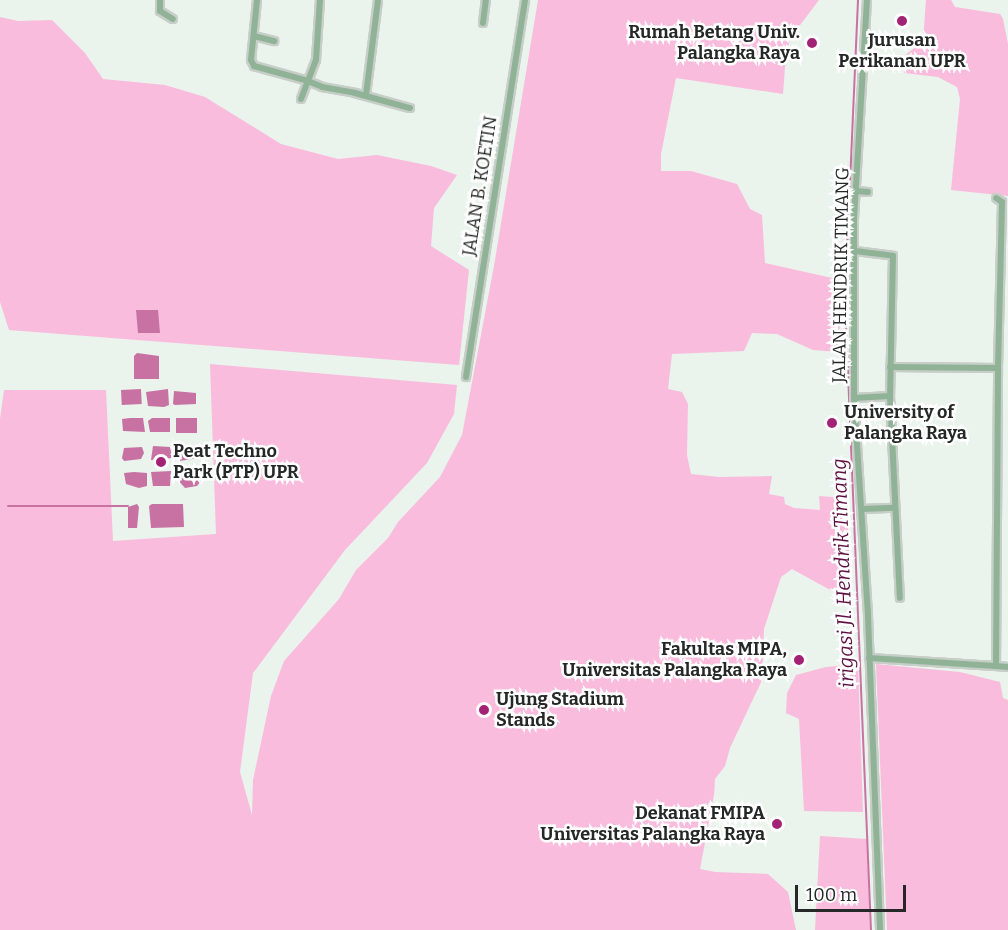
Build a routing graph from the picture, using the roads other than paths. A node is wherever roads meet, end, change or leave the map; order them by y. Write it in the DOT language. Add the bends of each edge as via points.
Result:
graph roads {
  1 [pos="160,0"];
  2 [pos="256,0"];
  3 [pos="320,0"];
  4 [pos="378,0"];
  5 [pos="486,0"];
  6 [pos="525,0"];
  7 [pos="867,0"];
  8 [pos="173,19"];
  9 [pos="483,22"];
  10 [pos="254,36"];
  11 [pos="274,41"];
  12 [pos="308,81"];
  13 [pos="366,95"];
  14 [pos="301,99"];
  15 [pos="410,108"];
  16 [pos="856,191"];
  17 [pos="868,192"];
  18 [pos="996,198"];
  19 [pos="855,251"];
  20 [pos="890,367"];
  21 [pos="998,368"];
  22 [pos="466,377"];
  23 [pos="890,396"];
  24 [pos="854,398"];
  25 [pos="896,508"];
  26 [pos="861,509"];
  27 [pos="900,597"];
  28 [pos="868,658"];
  29 [pos="996,666"];
  30 [pos="1008,667"];
  31 [pos="880,930"];
  1 -- 8 [label="street" via="160,11"];
  2 -- 10 [label="street"];
  3 -- 12 [label="street" via="316,60"];
  4 -- 13 [label="street"];
  5 -- 9 [label="street"];
  6 -- 22 [label="street, JALAN B. KOETIN"];
  7 -- 16 [label="street, JALAN HENDRIK TIMANG"];
  10 -- 11 [label="street"];
  10 -- 12 [label="street" via="254,66"];
  12 -- 13 [label="street"];
  12 -- 14 [label="street"];
  13 -- 15 [label="street"];
  16 -- 17 [label="street"];
  16 -- 19 [label="street, JALAN HENDRIK TIMANG"];
  18 -- 21 [label="street" via="1002,202"];
  19 -- 20 [label="street" via="893,256"];
  19 -- 24 [label="street, JALAN HENDRIK TIMANG"];
  20 -- 21 [label="street"];
  20 -- 23 [label="street"];
  21 -- 29 [label="street"];
  23 -- 24 [label="street"];
  23 -- 25 [label="street"];
  24 -- 26 [label="street, JALAN HENDRIK TIMANG"];
  25 -- 26 [label="street"];
  25 -- 27 [label="street"];
  26 -- 28 [label="street, JALAN HENDRIK TIMANG"];
  28 -- 29 [label="street"];
  28 -- 31 [label="street, JALAN HENDRIK TIMANG"];
  29 -- 30 [label="street"];
}
